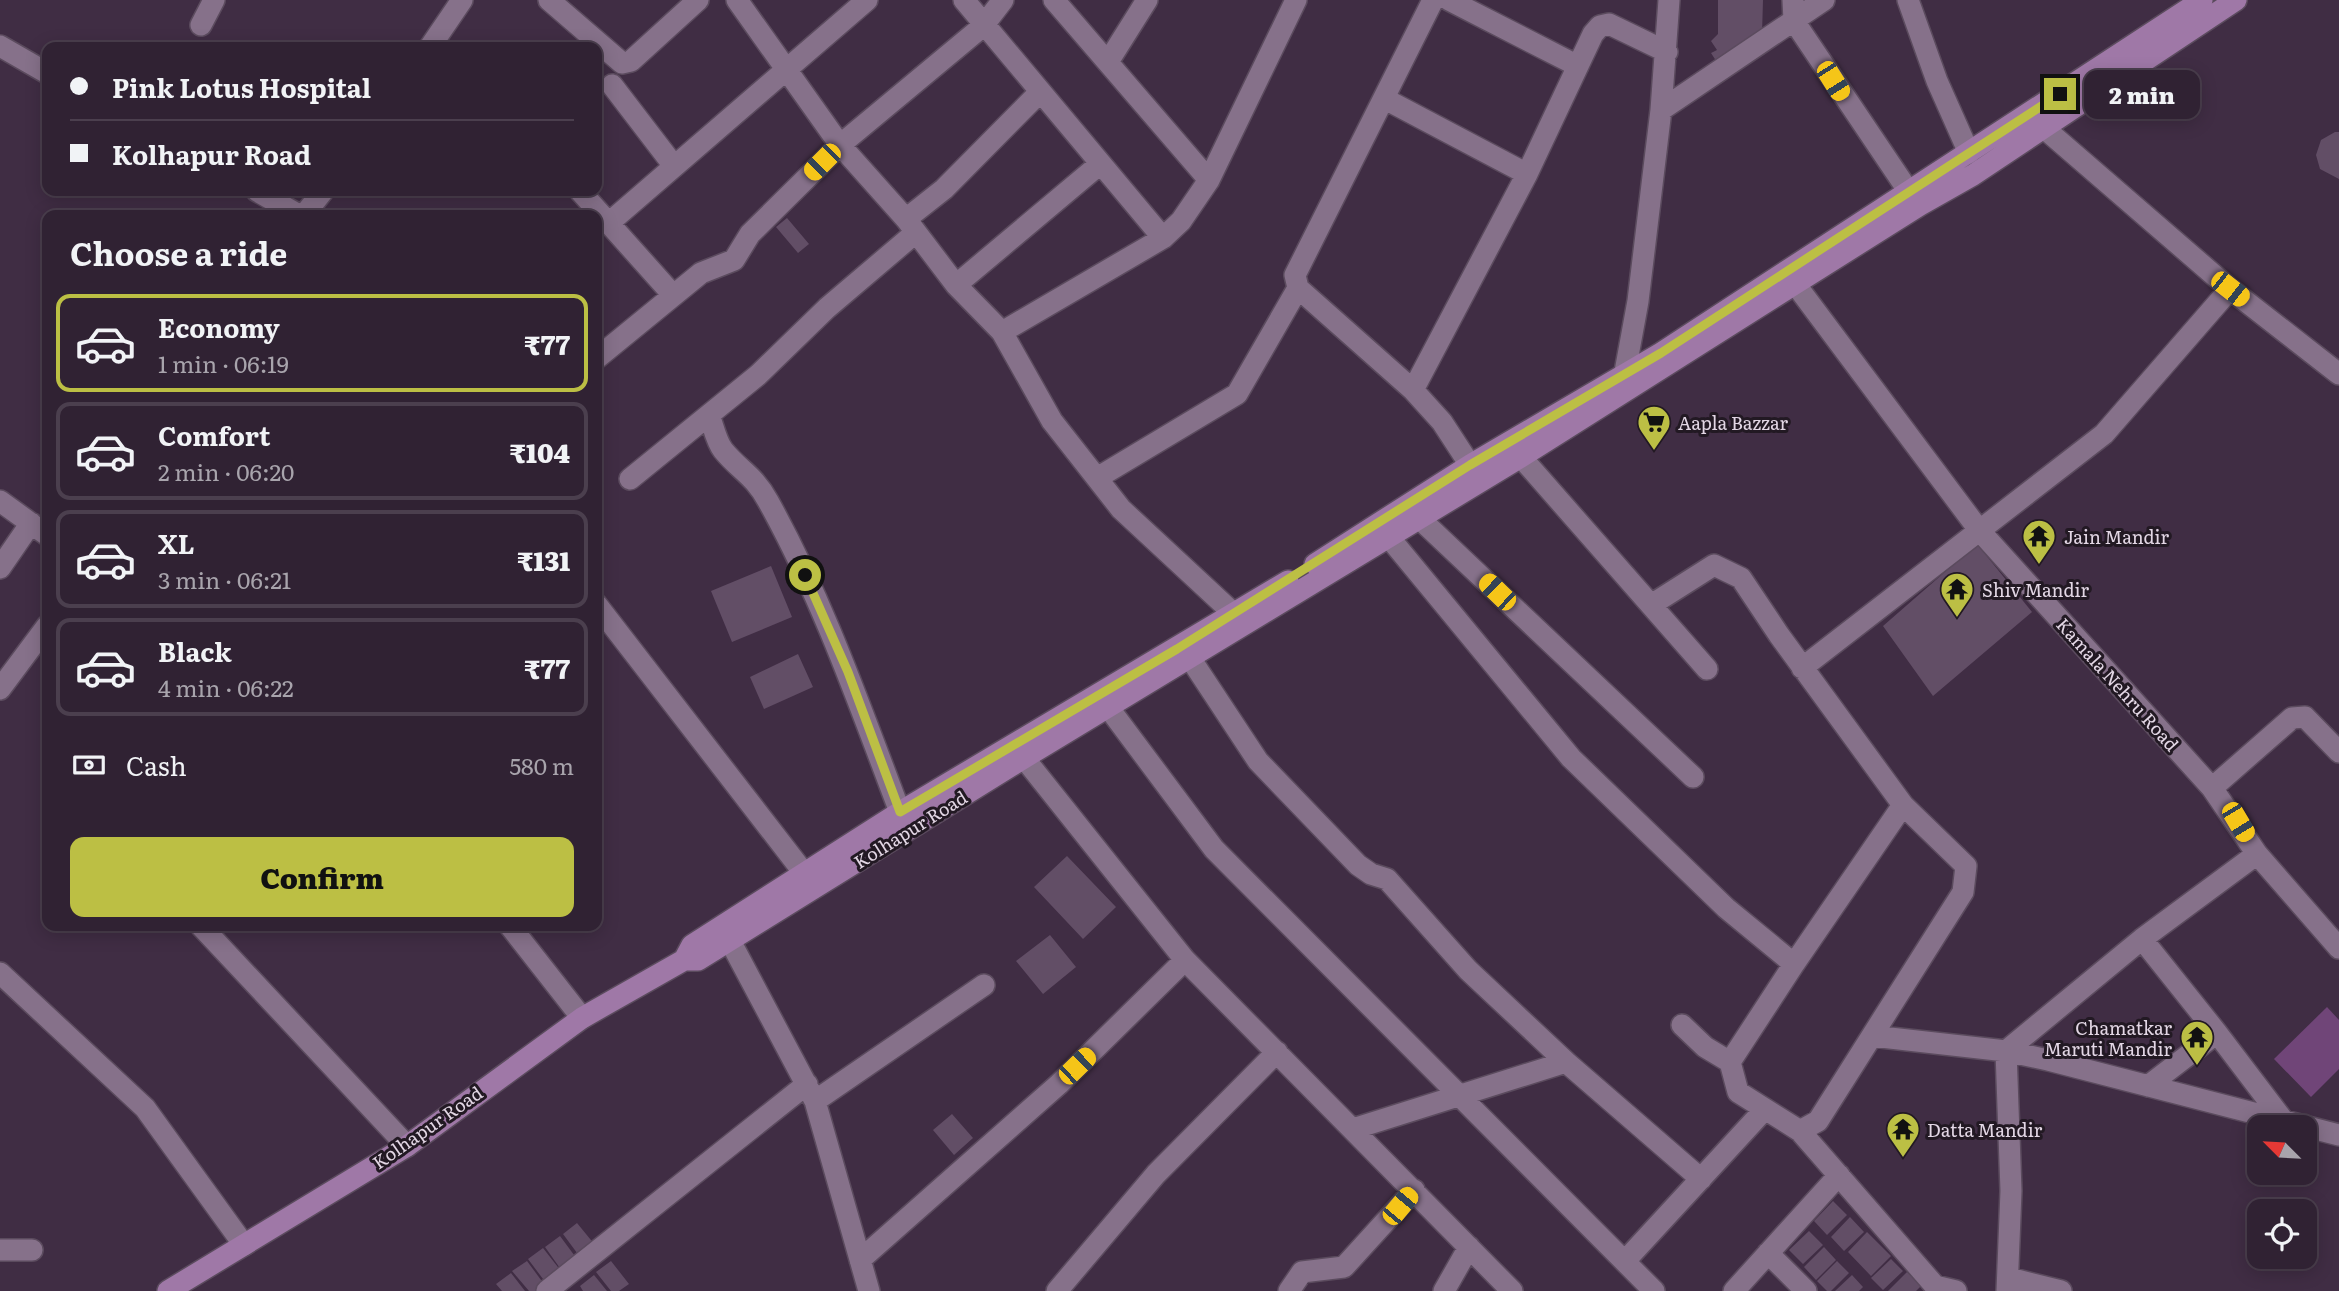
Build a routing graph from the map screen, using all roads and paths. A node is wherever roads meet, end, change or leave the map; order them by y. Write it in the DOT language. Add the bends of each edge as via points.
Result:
graph roads {
  1 [pos="214,0"];
  2 [pos="462,0"];
  3 [pos="549,0"];
  4 [pos="698,0"];
  5 [pos="737,0"];
  6 [pos="867,0"];
  7 [pos="964,0"];
  8 [pos="1003,0"];
  9 [pos="1054,0"];
  10 [pos="1147,0"];
  11 [pos="1296,0"];
  12 [pos="1433,0"];
  13 [pos="1449,0"];
  14 [pos="1824,0"];
  15 [pos="1908,0"];
  16 [pos="2236,0"];
  17 [pos="2197,1"];
  18 [pos="1666,2"];
  19 [pos="1794,10"];
  20 [pos="201,24"];
  21 [pos="983,26"];
  22 [pos="435,42"];
  23 [pos="598,42"];
  24 [pos="0,46"];
  25 [pos="602,46"];
  26 [pos="1667,52"];
  27 [pos="1108,62"];
  28 [pos="1577,66"];
  29 [pos="42,70"];
  30 [pos="784,70"];
  31 [pos="612,85"];
  32 [pos="1040,92"];
  33 [pos="1385,99"];
  34 [pos="1661,110"];
  35 [pos="2044,128"];
  36 [pos="840,145"];
  37 [pos="1969,153"];
  38 [pos="1100,164"];
  39 [pos="674,166"];
  40 [pos="1527,174"];
  41 [pos="1209,180"];
  42 [pos="1909,192"];
  43 [pos="266,196"];
  44 [pos="319,196"];
  45 [pos="585,196"];
  46 [pos="290,210"];
  47 [pos="308,210"];
  48 [pos="598,210"];
  49 [pos="602,214"];
  50 [pos="610,222"];
  51 [pos="910,227"];
  52 [pos="1163,238"];
  53 [pos="956,285"];
  54 [pos="1796,285"];
  55 [pos="1298,288"];
  56 [pos="2230,289"];
  57 [pos="673,295"];
  58 [pos="1002,332"];
  59 [pos="602,354"];
  60 [pos="1625,372"];
  61 [pos="2339,374"];
  62 [pos="1413,390"];
  63 [pos="709,415"];
  64 [pos="1521,457"];
  65 [pos="1477,472"];
  66 [pos="1097,478"];
  67 [pos="630,480"];
  68 [pos="0,502"];
  69 [pos="1419,518"];
  70 [pos="39,529"];
  71 [pos="1979,530"];
  72 [pos="1388,536"];
  73 [pos="0,568"];
  74 [pos="1651,605"];
  75 [pos="602,611"];
  76 [pos="1233,613"];
  77 [pos="42,633"];
  78 [pos="1190,658"];
  79 [pos="1802,668"];
  80 [pos="1707,669"];
  81 [pos="0,690"];
  82 [pos="1108,707"];
  83 [pos="2339,752"];
  84 [pos="1024,758"];
  85 [pos="1693,777"];
  86 [pos="2213,788"];
  87 [pos="1903,805"];
  88 [pos="900,812"];
  89 [pos="2257,854"];
  90 [pos="810,880"];
  91 [pos="206,931"];
  92 [pos="514,931"];
  93 [pos="729,939"];
  94 [pos="2142,939"];
  95 [pos="2339,948"];
  96 [pos="684,960"];
  97 [pos="1185,960"];
  98 [pos="1794,964"];
  99 [pos="0,972"];
  100 [pos="984,985"];
  101 [pos="582,1018"];
  102 [pos="1682,1025"];
  103 [pos="2217,1033"];
  104 [pos="1872,1035"];
  105 [pos="2006,1051"];
  106 [pos="1277,1052"];
  107 [pos="1566,1062"];
  108 [pos="1730,1062"];
  109 [pos="2148,1086"];
  110 [pos="811,1092"];
  111 [pos="1460,1095"];
  112 [pos="1765,1109"];
  113 [pos="2263,1115"];
  114 [pos="2279,1115"];
  115 [pos="1353,1129"];
  116 [pos="2317,1129"];
  117 [pos="1800,1130"];
  118 [pos="2339,1135"];
  119 [pos="407,1146"];
  120 [pos="1839,1175"];
  121 [pos="1701,1179"];
  122 [pos="1414,1190"];
  123 [pos="244,1245"];
  124 [pos="1469,1247"];
  125 [pos="0,1250"];
  126 [pos="32,1250"];
  127 [pos="1768,1253"];
  128 [pos="860,1260"];
  129 [pos="1625,1261"];
  130 [pos="2008,1284"];
  131 [pos="168,1291"];
  132 [pos="547,1291"];
  133 [pos="869,1291"];
  134 [pos="1057,1291"];
  135 [pos="1289,1291"];
  136 [pos="1444,1291"];
  137 [pos="1512,1291"];
  138 [pos="1654,1291"];
  139 [pos="1734,1291"];
  140 [pos="1806,1291"];
  141 [pos="1956,1291"];
  142 [pos="2061,1291"];
  1 -- 20 [label="street"];
  2 -- 22 [label="street"];
  3 -- 23 [label="street"];
  4 -- 25 [label="street" via="631,61 622,63"];
  5 -- 30 [label="street"];
  6 -- 30 [label="street"];
  7 -- 21 [label="street"];
  8 -- 21 [label="street"];
  9 -- 27 [label="street"];
  10 -- 27 [label="street"];
  11 -- 41 [label="street"];
  12 -- 33 [label="street"];
  13 -- 28 [label="street"];
  14 -- 19 [label="street"];
  15 -- 37 [label="street"];
  16 -- 35 [label="main road, Kolhapur Road"];
  17 -- 37 [label="main road, Kolhapur Road"];
  18 -- 26 [label="street"];
  19 -- 34 [label="street"];
  19 -- 42 [label="street"];
  21 -- 32 [label="street"];
  21 -- 36 [label="street"];
  24 -- 29 [label="street"];
  26 -- 28 [label="street" via="1609,24 1593,34"];
  26 -- 34 [label="street"];
  27 -- 41 [label="street"];
  28 -- 40 [label="street"];
  30 -- 36 [label="street"];
  30 -- 39 [label="street"];
  31 -- 39 [label="street"];
  32 -- 38 [label="street"];
  32 -- 51 [label="street"];
  33 -- 40 [label="street"];
  33 -- 55 [label="street" via="1295,275"];
  34 -- 60 [label="street"];
  35 -- 54 [label="main road, Kolhapur Road"];
  35 -- 56 [label="street"];
  36 -- 51 [label="street"];
  36 -- 57 [label="street" via="750,234 734,260 701,273"];
  37 -- 42 [label="main road, Kolhapur Road"];
  38 -- 52 [label="street"];
  38 -- 53 [label="street"];
  39 -- 50 [label="street"];
  40 -- 62 [label="street"];
  41 -- 52 [label="street" via="1181,221"];
  42 -- 60 [label="main road, Kolhapur Road"];
  43 -- 46 [label="street"];
  44 -- 47 [label="street"];
  45 -- 48 [label="street"];
  49 -- 50 [label="street"];
  50 -- 57 [label="street"];
  51 -- 53 [label="street"];
  51 -- 63 [label="street" via="758,375"];
  52 -- 58 [label="street"];
  53 -- 58 [label="street"];
  54 -- 64 [label="main road, Kolhapur Road"];
  54 -- 71 [label="street, Kamala Nehru Road"];
  55 -- 62 [label="street"];
  55 -- 66 [label="street" via="1237,394"];
  56 -- 61 [label="street"];
  56 -- 71 [label="street" via="2104,433"];
  57 -- 59 [label="street"];
  58 -- 66 [label="street" via="1052,421"];
  60 -- 65 [label="main road, Kolhapur Road"];
  62 -- 65 [label="street"];
  63 -- 67 [label="street"];
  63 -- 88 [label="street" via="722,449 753,477 768,501 817,599"];
  64 -- 65 [label="main road, Kolhapur Road"];
  64 -- 74 [label="street"];
  65 -- 69 [label="main road, Kolhapur Road"];
  65 -- 76 [label="main road, Kolhapur Road"];
  66 -- 76 [label="street" via="1121,509"];
  68 -- 70 [label="street"];
  69 -- 72 [label="main road, Kolhapur Road"];
  69 -- 85 [label="street"];
  70 -- 73 [label="street"];
  71 -- 79 [label="street"];
  71 -- 86 [label="street, Kamala Nehru Road"];
  72 -- 78 [label="main road, Kolhapur Road"];
  72 -- 98 [label="street" via="1571,758 1726,908"];
  74 -- 79 [label="street" via="1714,565 1741,578"];
  74 -- 80 [label="street"];
  75 -- 90 [label="street"];
  76 -- 88 [label="main road, Kolhapur Road"];
  77 -- 81 [label="street"];
  78 -- 82 [label="main road, Kolhapur Road"];
  78 -- 107 [label="street" via="1258,761 1358,865 1387,879 1468,970"];
  79 -- 87 [label="street"];
  82 -- 84 [label="main road, Kolhapur Road"];
  82 -- 111 [label="street" via="1214,849"];
  83 -- 86 [label="street" via="2305,717 2292,718"];
  84 -- 90 [label="main road, Kolhapur Road"];
  84 -- 97 [label="street"];
  86 -- 89 [label="street, Kamala Nehru Road"];
  87 -- 98 [label="street"];
  87 -- 104 [label="street" via="1966,866 1963,891"];
  88 -- 90 [label="main road, Kolhapur Road"];
  89 -- 94 [label="street"];
  89 -- 95 [label="street, Kamala Nehru Road"];
  90 -- 93 [label="main road, Kolhapur Road"];
  90 -- 96 [label="main road, Kolhapur Road" via="692,944"];
  91 -- 119 [label="street"];
  92 -- 101 [label="street"];
  93 -- 96 [label="main road, Kolhapur Road" via="698,960"];
  93 -- 110 [label="street"];
  94 -- 103 [label="street"];
  94 -- 105 [label="street"];
  96 -- 101 [label="main road, Kolhapur Road"];
  97 -- 106 [label="street"];
  97 -- 128 [label="street" via="1059,1084"];
  98 -- 108 [label="street"];
  99 -- 123 [label="street" via="145,1108"];
  100 -- 110 [label="street"];
  101 -- 119 [label="main road, Kolhapur Road"];
  102 -- 108 [label="street"];
  103 -- 109 [label="street"];
  103 -- 114 [label="street"];
  104 -- 105 [label="street"];
  104 -- 117 [label="street" via="1818,1121"];
  105 -- 109 [label="street"];
  105 -- 130 [label="street" via="2011,1146"];
  106 -- 115 [label="street"];
  106 -- 134 [label="street" via="1156,1174"];
  107 -- 111 [label="street"];
  107 -- 121 [label="street"];
  108 -- 112 [label="street" via="1738,1092"];
  109 -- 113 [label="street"];
  110 -- 128 [label="street"];
  110 -- 132 [label="street"];
  111 -- 115 [label="street"];
  111 -- 129 [label="street"];
  112 -- 117 [label="street"];
  112 -- 121 [label="street"];
  115 -- 122 [label="street"];
  116 -- 118 [label="street"];
  117 -- 120 [label="street"];
  119 -- 123 [label="main road, Kolhapur Road"];
  120 -- 127 [label="street"];
  120 -- 141 [label="street" via="1936,1286"];
  121 -- 129 [label="street"];
  122 -- 124 [label="street"];
  122 -- 135 [label="street" via="1344,1267 1302,1272"];
  123 -- 131 [label="main road, Kolhapur Road"];
  124 -- 136 [label="street"];
  124 -- 137 [label="street"];
  125 -- 126 [label="street"];
  127 -- 139 [label="street"];
  127 -- 140 [label="street"];
  128 -- 133 [label="street"];
  129 -- 138 [label="street"];
  130 -- 142 [label="street"];
}
